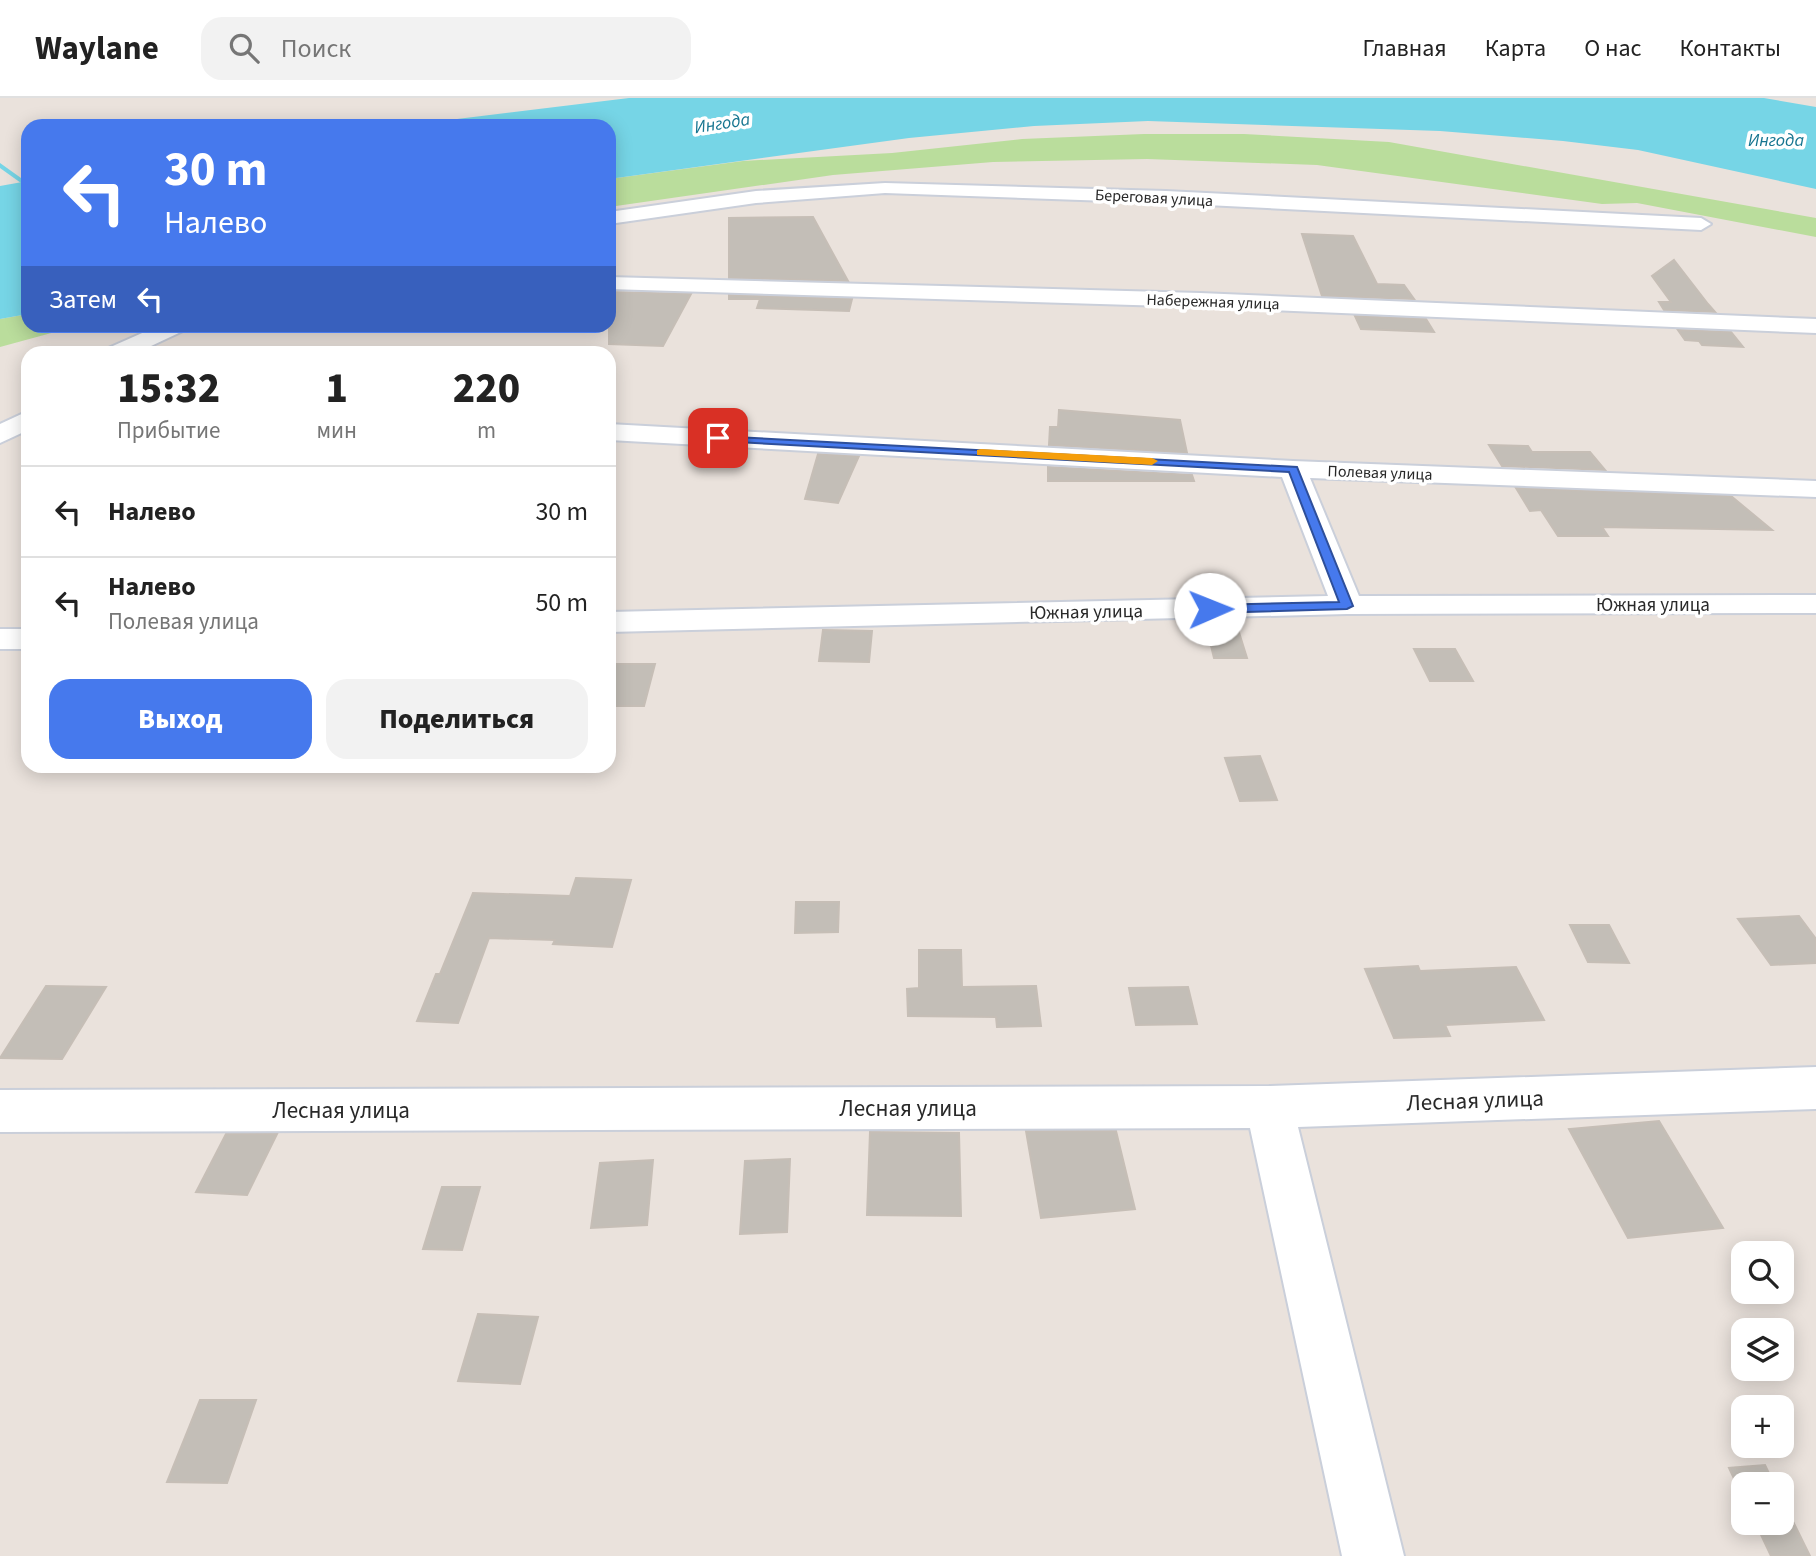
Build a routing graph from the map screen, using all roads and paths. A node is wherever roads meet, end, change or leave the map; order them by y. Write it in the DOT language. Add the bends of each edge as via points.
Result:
graph roads {
  1 [pos="616,217"];
  2 [pos="1701,224"];
  3 [pos="616,283"];
  4 [pos="1816,326"];
  5 [pos="160,333"];
  6 [pos="131,346"];
  7 [pos="21,423"];
  8 [pos="616,432"];
  9 [pos="0,435"];
  10 [pos="1293,469"];
  11 [pos="1816,489"];
  12 [pos="1816,604"];
  13 [pos="1347,606"];
  14 [pos="616,622"];
  15 [pos="0,639"];
  16 [pos="21,639"];
  17 [pos="1816,1088"];
  18 [pos="1269,1107"];
  19 [pos="0,1111"];
  20 [pos="1373,1556"];
  1 -- 2 [label="street, Береговая улица" via="755,197 885,188"];
  3 -- 4 [label="street, Набережная улица" via="1200,300"];
  5 -- 6 [label="street"];
  7 -- 9 [label="street"];
  8 -- 10 [label="street, Полевая улица"];
  10 -- 11 [label="street, Полевая улица"];
  10 -- 13 [label="street"];
  12 -- 13 [label="street, Южная улица"];
  13 -- 14 [label="street, Южная улица"];
  15 -- 16 [label="street"];
  17 -- 18 [label="street, Лесная улица"];
  18 -- 19 [label="street, Лесная улица"];
  18 -- 20 [label="street"];
}
